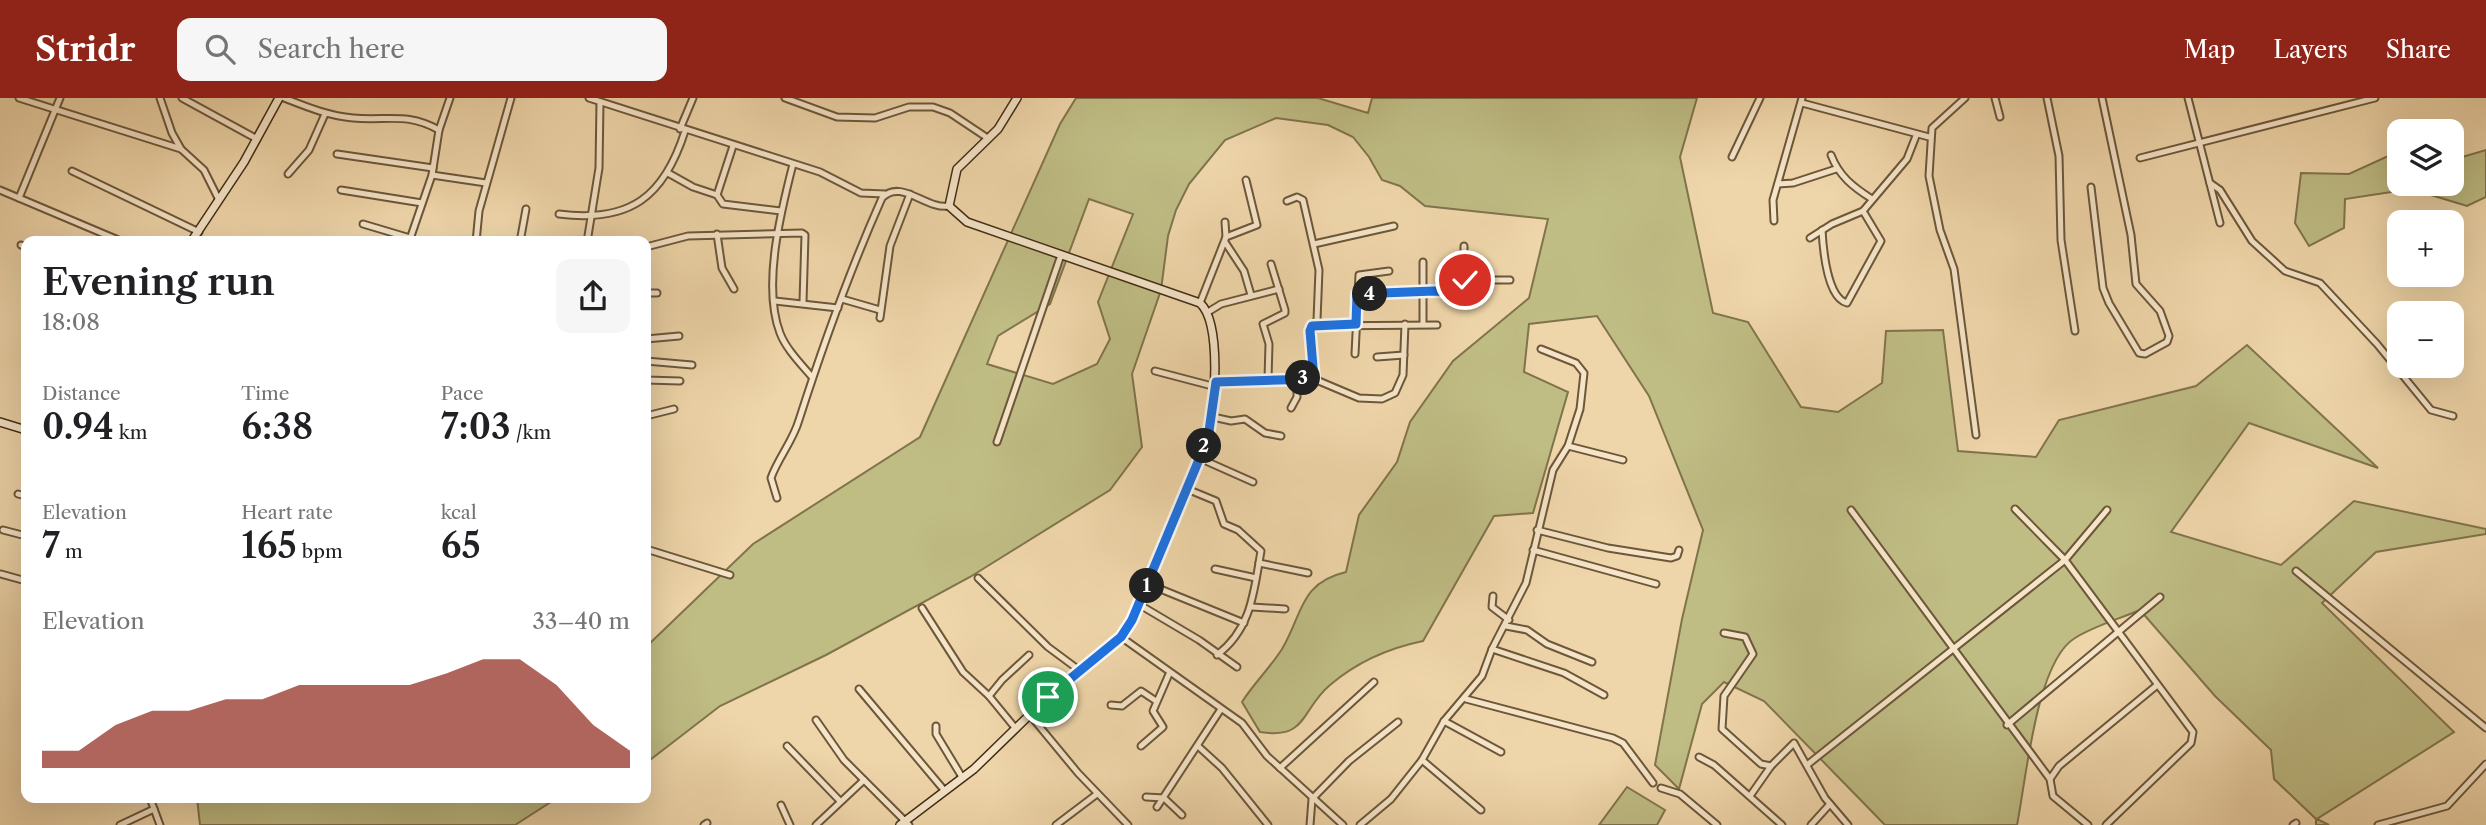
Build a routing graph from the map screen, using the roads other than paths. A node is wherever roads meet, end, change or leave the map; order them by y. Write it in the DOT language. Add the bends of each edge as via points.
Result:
graph roads {
  1 [pos="19,98"];
  2 [pos="60,98"];
  3 [pos="160,98"];
  4 [pos="182,98"];
  5 [pos="282,98"];
  6 [pos="450,98"];
  7 [pos="511,98"];
  8 [pos="589,98"];
  9 [pos="692,98"];
  10 [pos="785,98"];
  11 [pos="1017,98"];
  12 [pos="1760,98"];
  13 [pos="1965,98"];
  14 [pos="1995,98"];
  15 [pos="2047,98"];
  16 [pos="2102,98"];
  17 [pos="2188,98"];
  18 [pos="2375,98"];
  19 [pos="1802,101"];
  20 [pos="600,102"];
  21 [pos="57,110"];
  22 [pos="325,114"];
  23 [pos="2000,117"];
  24 [pos="439,130"];
  25 [pos="683,130"];
  26 [pos="1916,136"];
  27 [pos="986,137"];
  28 [pos="1929,137"];
  29 [pos="257,139"];
  30 [pos="2199,143"];
  31 [pos="733,146"];
  32 [pos="181,149"];
  33 [pos="337,154"];
  34 [pos="1831,155"];
  35 [pos="1732,157"];
  36 [pos="2140,158"];
  37 [pos="793,163"];
  38 [pos="1836,169"];
  39 [pos="72,171"];
  40 [pos="432,171"];
  41 [pos="668,173"];
  42 [pos="288,174"];
  43 [pos="1246,180"];
  44 [pos="486,183"];
  45 [pos="2210,183"];
  46 [pos="1778,184"];
  47 [pos="2091,187"];
  48 [pos="0,190"];
  49 [pos="341,190"];
  50 [pos="885,194"];
  51 [pos="910,194"];
  52 [pos="717,195"];
  53 [pos="19,198"];
  54 [pos="1872,199"];
  55 [pos="219,200"];
  56 [pos="1287,201"];
  57 [pos="422,203"];
  58 [pos="949,206"];
  59 [pos="526,209"];
  60 [pos="781,211"];
  61 [pos="1863,211"];
  62 [pos="559,214"];
  63 [pos="593,215"];
  64 [pos="1774,221"];
  65 [pos="1225,222"];
  66 [pos="2221,223"];
  67 [pos="362,224"];
  68 [pos="1394,226"];
  69 [pos="1822,230"];
  70 [pos="199,232"];
  71 [pos="776,232"];
  72 [pos="717,234"];
  73 [pos="109,236"];
  74 [pos="196,236"];
  75 [pos="398,236"];
  76 [pos="411,236"];
  77 [pos="477,236"];
  78 [pos="521,236"];
  79 [pos="588,236"];
  80 [pos="1810,238"];
  81 [pos="1225,240"];
  82 [pos="1314,244"];
  83 [pos="651,245"];
  84 [pos="1464,246"];
  85 [pos="1061,255"];
  86 [pos="1423,262"];
  87 [pos="1271,264"];
  88 [pos="1389,271"];
  89 [pos="1465,280"];
  90 [pos="1510,280"];
  91 [pos="734,289"];
  92 [pos="1279,289"];
  93 [pos="651,293"];
  94 [pos="657,293"];
  95 [pos="1357,294"];
  96 [pos="1423,294"];
  97 [pos="1251,295"];
  98 [pos="842,299"];
  99 [pos="775,301"];
  100 [pos="803,302"];
  101 [pos="1200,303"];
  102 [pos="838,308"];
  103 [pos="880,310"];
  104 [pos="1208,312"];
  105 [pos="880,318"];
  106 [pos="1356,324"];
  107 [pos="1405,324"];
  108 [pos="1423,324"];
  109 [pos="1437,325"];
  110 [pos="1312,326"];
  111 [pos="2075,331"];
  112 [pos="679,336"];
  113 [pos="651,339"];
  114 [pos="1541,349"];
  115 [pos="1355,354"];
  116 [pos="1404,355"];
  117 [pos="1377,357"];
  118 [pos="651,361"];
  119 [pos="692,365"];
  120 [pos="1155,371"];
  121 [pos="812,377"];
  122 [pos="1268,379"];
  123 [pos="1297,379"];
  124 [pos="1314,379"];
  125 [pos="651,380"];
  126 [pos="680,382"];
  127 [pos="1216,384"];
  128 [pos="1291,408"];
  129 [pos="674,409"];
  130 [pos="651,415"];
  131 [pos="2453,416"];
  132 [pos="1213,418"];
  133 [pos="0,422"];
  134 [pos="21,428"];
  135 [pos="1976,435"];
  136 [pos="1281,436"];
  137 [pos="997,442"];
  138 [pos="1568,446"];
  139 [pos="1199,458"];
  140 [pos="1623,460"];
  141 [pos="1253,482"];
  142 [pos="1187,489"];
  143 [pos="18,494"];
  144 [pos="21,495"];
  145 [pos="777,498"];
  146 [pos="2015,509"];
  147 [pos="1851,510"];
  148 [pos="2107,510"];
  149 [pos="2,530"];
  150 [pos="1537,530"];
  151 [pos="21,535"];
  152 [pos="1533,550"];
  153 [pos="1679,550"];
  154 [pos="651,551"];
  155 [pos="2065,560"];
  156 [pos="1259,563"];
  157 [pos="1215,569"];
  158 [pos="2296,571"];
  159 [pos="1308,572"];
  160 [pos="1,574"];
  161 [pos="730,575"];
  162 [pos="978,578"];
  163 [pos="1256,578"];
  164 [pos="21,580"];
  165 [pos="1148,584"];
  166 [pos="1656,584"];
  167 [pos="1493,596"];
  168 [pos="2160,597"];
  169 [pos="1140,604"];
  170 [pos="1252,607"];
  171 [pos="922,608"];
  172 [pos="1285,609"];
  173 [pos="1507,622"];
  174 [pos="1244,623"];
  175 [pos="2118,633"];
  176 [pos="1724,634"];
  177 [pos="1121,637"];
  178 [pos="1492,649"];
  179 [pos="1953,649"];
  180 [pos="1028,655"];
  181 [pos="1217,655"];
  182 [pos="1592,662"];
  183 [pos="1237,667"];
  184 [pos="1079,670"];
  185 [pos="1169,674"];
  186 [pos="1374,682"];
  187 [pos="2156,686"];
  188 [pos="859,689"];
  189 [pos="1604,695"];
  190 [pos="989,696"];
  191 [pos="1466,699"];
  192 [pos="1157,701"];
  193 [pos="1111,705"];
  194 [pos="1221,709"];
  195 [pos="1030,715"];
  196 [pos="816,720"];
  197 [pos="1398,722"];
  198 [pos="1444,722"];
  199 [pos="2007,725"];
  200 [pos="936,726"];
  201 [pos="1016,729"];
  202 [pos="2486,729"];
  203 [pos="787,746"];
  204 [pos="1141,746"];
  205 [pos="1199,747"];
  206 [pos="1501,752"];
  207 [pos="1699,757"];
  208 [pos="1422,760"];
  209 [pos="2486,764"];
  210 [pos="1807,765"];
  211 [pos="1771,766"];
  212 [pos="1280,768"];
  213 [pos="2483,774"];
  214 [pos="962,777"];
  215 [pos="2050,779"];
  216 [pos="864,780"];
  217 [pos="1653,783"];
  218 [pos="1661,788"];
  219 [pos="944,790"];
  220 [pos="1097,794"];
  221 [pos="1750,796"];
  222 [pos="1146,797"];
  223 [pos="1164,798"];
  224 [pos="1312,799"];
  225 [pos="840,801"];
  226 [pos="151,803"];
  227 [pos="781,804"];
  228 [pos="1830,804"];
  229 [pos="1157,807"];
  230 [pos="154,809"];
  231 [pos="1481,810"];
  232 [pos="1182,815"];
  233 [pos="905,824"];
  234 [pos="120,825"];
  235 [pos="160,825"];
  236 [pos="790,825"];
  237 [pos="816,825"];
  238 [pos="1056,825"];
  239 [pos="1128,825"];
  240 [pos="1268,825"];
  241 [pos="1310,825"];
  242 [pos="1343,825"];
  243 [pos="1360,825"];
  244 [pos="1717,825"];
  245 [pos="1782,825"];
  246 [pos="1811,825"];
  247 [pos="1848,825"];
  248 [pos="2088,825"];
  249 [pos="2106,825"];
  250 [pos="2378,825"];
  1 -- 21 [label="street"];
  2 -- 21 [label="street"];
  3 -- 32 [label="street"];
  4 -- 29 [label="street"];
  5 -- 22 [label="street"];
  5 -- 29 [label="street"];
  6 -- 24 [label="street"];
  7 -- 44 [label="street"];
  8 -- 20 [label="street"];
  9 -- 25 [label="street"];
  10 -- 27 [label="street" via="837,117 875,118 909,107 933,107"];
  11 -- 27 [label="street" via="998,129"];
  12 -- 35 [label="street"];
  13 -- 28 [label="street" via="1937,122"];
  14 -- 23 [label="street"];
  15 -- 111 [label="street" via="2059,156 2061,240"];
  16 -- 47 [label="street" via="2131,235 2136,284 2160,311 2169,336 2167,342 2145,354 2139,353 2104,288"];
  17 -- 30 [label="street"];
  18 -- 30 [label="street"];
  19 -- 26 [label="street"];
  19 -- 46 [label="street"];
  20 -- 25 [label="street"];
  20 -- 63 [label="street"];
  21 -- 32 [label="street"];
  21 -- 53 [label="street"];
  22 -- 24 [label="street" via="407,117"];
  22 -- 42 [label="street" via="309,150"];
  24 -- 40 [label="street"];
  25 -- 31 [label="street"];
  25 -- 41 [label="street"];
  26 -- 28 [label="street"];
  26 -- 54 [label="street" via="1907,159"];
  27 -- 58 [label="street" via="957,169"];
  28 -- 135 [label="street" via="1929,176 1954,269"];
  29 -- 55 [label="street"];
  30 -- 36 [label="street"];
  30 -- 45 [label="street"];
  31 -- 37 [label="street"];
  31 -- 52 [label="street"];
  32 -- 55 [label="street" via="204,170"];
  33 -- 40 [label="street"];
  34 -- 38 [label="street"];
  37 -- 50 [label="street" via="861,193"];
  37 -- 60 [label="street"];
  38 -- 46 [label="street"];
  38 -- 54 [label="street"];
  39 -- 70 [label="street"];
  40 -- 44 [label="street"];
  40 -- 57 [label="street"];
  41 -- 52 [label="street"];
  41 -- 63 [label="street" via="640,204"];
  43 -- 81 [label="street" via="1257,225"];
  44 -- 77 [label="street"];
  45 -- 66 [label="street"];
  45 -- 131 [label="street" via="2220,190 2252,240 2285,271 2320,283 2431,410"];
  46 -- 64 [label="street"];
  48 -- 53 [label="street"];
  49 -- 57 [label="street"];
  50 -- 51 [label="street"];
  50 -- 98 [label="street" via="866,230"];
  51 -- 58 [label="street" via="929,205"];
  51 -- 103 [label="street" via="890,246"];
  52 -- 60 [label="street" via="723,204"];
  53 -- 73 [label="street"];
  54 -- 61 [label="street"];
  55 -- 70 [label="street"];
  56 -- 82 [label="street" via="1303,200"];
  57 -- 76 [label="street"];
  58 -- 85 [label="street" via="967,222"];
  59 -- 78 [label="street"];
  60 -- 71 [label="street"];
  61 -- 69 [label="street"];
  61 -- 69 [label="street" via="1881,241 1847,303 1833,288 1822,249"];
  62 -- 63 [label="street"];
  63 -- 79 [label="street"];
  65 -- 81 [label="street"];
  67 -- 75 [label="street"];
  68 -- 82 [label="street"];
  69 -- 80 [label="street"];
  70 -- 74 [label="street"];
  71 -- 72 [label="street"];
  71 -- 99 [label="street"];
  71 -- 100 [label="street" via="805,235"];
  72 -- 83 [label="street"];
  72 -- 91 [label="street" via="722,268"];
  81 -- 97 [label="street" via="1244,271"];
  81 -- 101 [label="street"];
  82 -- 110 [label="street" via="1320,270 1317,320"];
  84 -- 89 [label="street"];
  85 -- 101 [label="street"];
  85 -- 137 [label="street"];
  86 -- 96 [label="street"];
  87 -- 92 [label="street"];
  88 -- 95 [label="street" via="1361,273"];
  89 -- 90 [label="street"];
  89 -- 96 [label="street" via="1457,294"];
  92 -- 97 [label="street"];
  92 -- 122 [label="street" via="1285,313 1262,328 1269,344"];
  93 -- 94 [label="street"];
  95 -- 96 [label="street"];
  95 -- 106 [label="street"];
  96 -- 108 [label="street"];
  97 -- 104 [label="street"];
  98 -- 102 [label="street"];
  98 -- 103 [label="street"];
  99 -- 100 [label="street"];
  99 -- 121 [label="street" via="781,335"];
  100 -- 102 [label="street"];
  101 -- 104 [label="street"];
  102 -- 121 [label="street"];
  103 -- 105 [label="street"];
  104 -- 127 [label="street"];
  106 -- 107 [label="street"];
  106 -- 110 [label="street"];
  106 -- 115 [label="street"];
  107 -- 108 [label="street"];
  107 -- 116 [label="street"];
  108 -- 109 [label="street"];
  110 -- 124 [label="street"];
  112 -- 113 [label="street"];
  114 -- 138 [label="street" via="1576,363 1584,373 1580,409"];
  116 -- 117 [label="street"];
  116 -- 124 [label="street" via="1399,387 1382,399 1359,398"];
  118 -- 119 [label="street"];
  120 -- 127 [label="street"];
  121 -- 145 [label="street" via="799,422 771,478"];
  122 -- 123 [label="street"];
  122 -- 127 [label="street"];
  123 -- 124 [label="street"];
  123 -- 128 [label="street" via="1297,397"];
  125 -- 126 [label="street"];
  127 -- 132 [label="street"];
  129 -- 130 [label="street"];
  132 -- 136 [label="street" via="1245,419 1265,433"];
  132 -- 139 [label="street"];
  133 -- 134 [label="street"];
  138 -- 140 [label="street"];
  138 -- 150 [label="street" via="1553,470"];
  139 -- 141 [label="street"];
  139 -- 142 [label="street"];
  142 -- 156 [label="street" via="1216,501 1224,524 1260,548"];
  142 -- 165 [label="street"];
  143 -- 144 [label="street"];
  146 -- 155 [label="street"];
  147 -- 179 [label="street"];
  148 -- 155 [label="street"];
  149 -- 151 [label="street"];
  150 -- 152 [label="street"];
  150 -- 153 [label="street" via="1671,558"];
  152 -- 166 [label="street"];
  152 -- 173 [label="street" via="1525,583"];
  154 -- 161 [label="street"];
  155 -- 175 [label="street"];
  155 -- 179 [label="street"];
  156 -- 159 [label="street"];
  156 -- 163 [label="street"];
  157 -- 163 [label="street"];
  158 -- 202 [label="street"];
  160 -- 164 [label="street"];
  162 -- 184 [label="street" via="1048,647"];
  163 -- 170 [label="street"];
  165 -- 169 [label="street"];
  165 -- 174 [label="street"];
  167 -- 173 [label="street" via="1492,607"];
  168 -- 175 [label="street"];
  169 -- 177 [label="street"];
  169 -- 181 [label="street"];
  170 -- 172 [label="street"];
  170 -- 174 [label="street"];
  171 -- 190 [label="street" via="962,672"];
  173 -- 178 [label="street"];
  173 -- 182 [label="street"];
  174 -- 181 [label="street"];
  175 -- 187 [label="street"];
  175 -- 199 [label="street"];
  176 -- 211 [label="street" via="1745,637 1753,654 1724,696 1722,729 1761,764"];
  177 -- 184 [label="street"];
  177 -- 185 [label="street"];
  178 -- 189 [label="street" via="1564,673"];
  178 -- 191 [label="street" via="1482,676"];
  179 -- 199 [label="street"];
  179 -- 210 [label="street"];
  180 -- 190 [label="street"];
  181 -- 183 [label="street"];
  184 -- 195 [label="street"];
  185 -- 192 [label="street"];
  185 -- 194 [label="street"];
  186 -- 212 [label="street"];
  187 -- 215 [label="street" via="2059,765"];
  187 -- 249 [label="street" via="2194,737"];
  188 -- 219 [label="street"];
  190 -- 201 [label="street"];
  191 -- 198 [label="street"];
  191 -- 217 [label="street" via="1613,738 1623,743"];
  192 -- 193 [label="street" via="1141,691 1122,706"];
  192 -- 204 [label="street" via="1153,711 1163,727"];
  194 -- 205 [label="street"];
  194 -- 212 [label="street" via="1242,723"];
  195 -- 201 [label="street"];
  195 -- 220 [label="street"];
  196 -- 216 [label="street"];
  197 -- 224 [label="street" via="1349,761"];
  198 -- 206 [label="street"];
  198 -- 208 [label="street"];
  199 -- 215 [label="street"];
  200 -- 214 [label="street" via="936,734"];
  201 -- 214 [label="street"];
  203 -- 225 [label="street"];
  205 -- 223 [label="street"];
  205 -- 240 [label="street"];
  207 -- 221 [label="street"];
  208 -- 231 [label="street"];
  208 -- 243 [label="street" via="1391,799"];
  209 -- 213 [label="street"];
  210 -- 211 [label="street" via="1794,743"];
  210 -- 228 [label="street"];
  211 -- 221 [label="street"];
  212 -- 224 [label="street"];
  213 -- 250 [label="street" via="2447,806"];
  214 -- 219 [label="street"];
  215 -- 248 [label="street" via="2053,796"];
  216 -- 225 [label="street"];
  216 -- 233 [label="street"];
  218 -- 244 [label="street" via="1680,794"];
  219 -- 233 [label="street"];
  220 -- 238 [label="street"];
  220 -- 239 [label="street"];
  221 -- 245 [label="street"];
  222 -- 223 [label="street"];
  223 -- 229 [label="street"];
  223 -- 232 [label="street"];
  224 -- 241 [label="street"];
  224 -- 242 [label="street"];
  225 -- 237 [label="street"];
  226 -- 230 [label="street"];
  227 -- 236 [label="street"];
  228 -- 246 [label="street"];
  228 -- 247 [label="street"];
  230 -- 234 [label="street"];
  230 -- 235 [label="street"];
}
